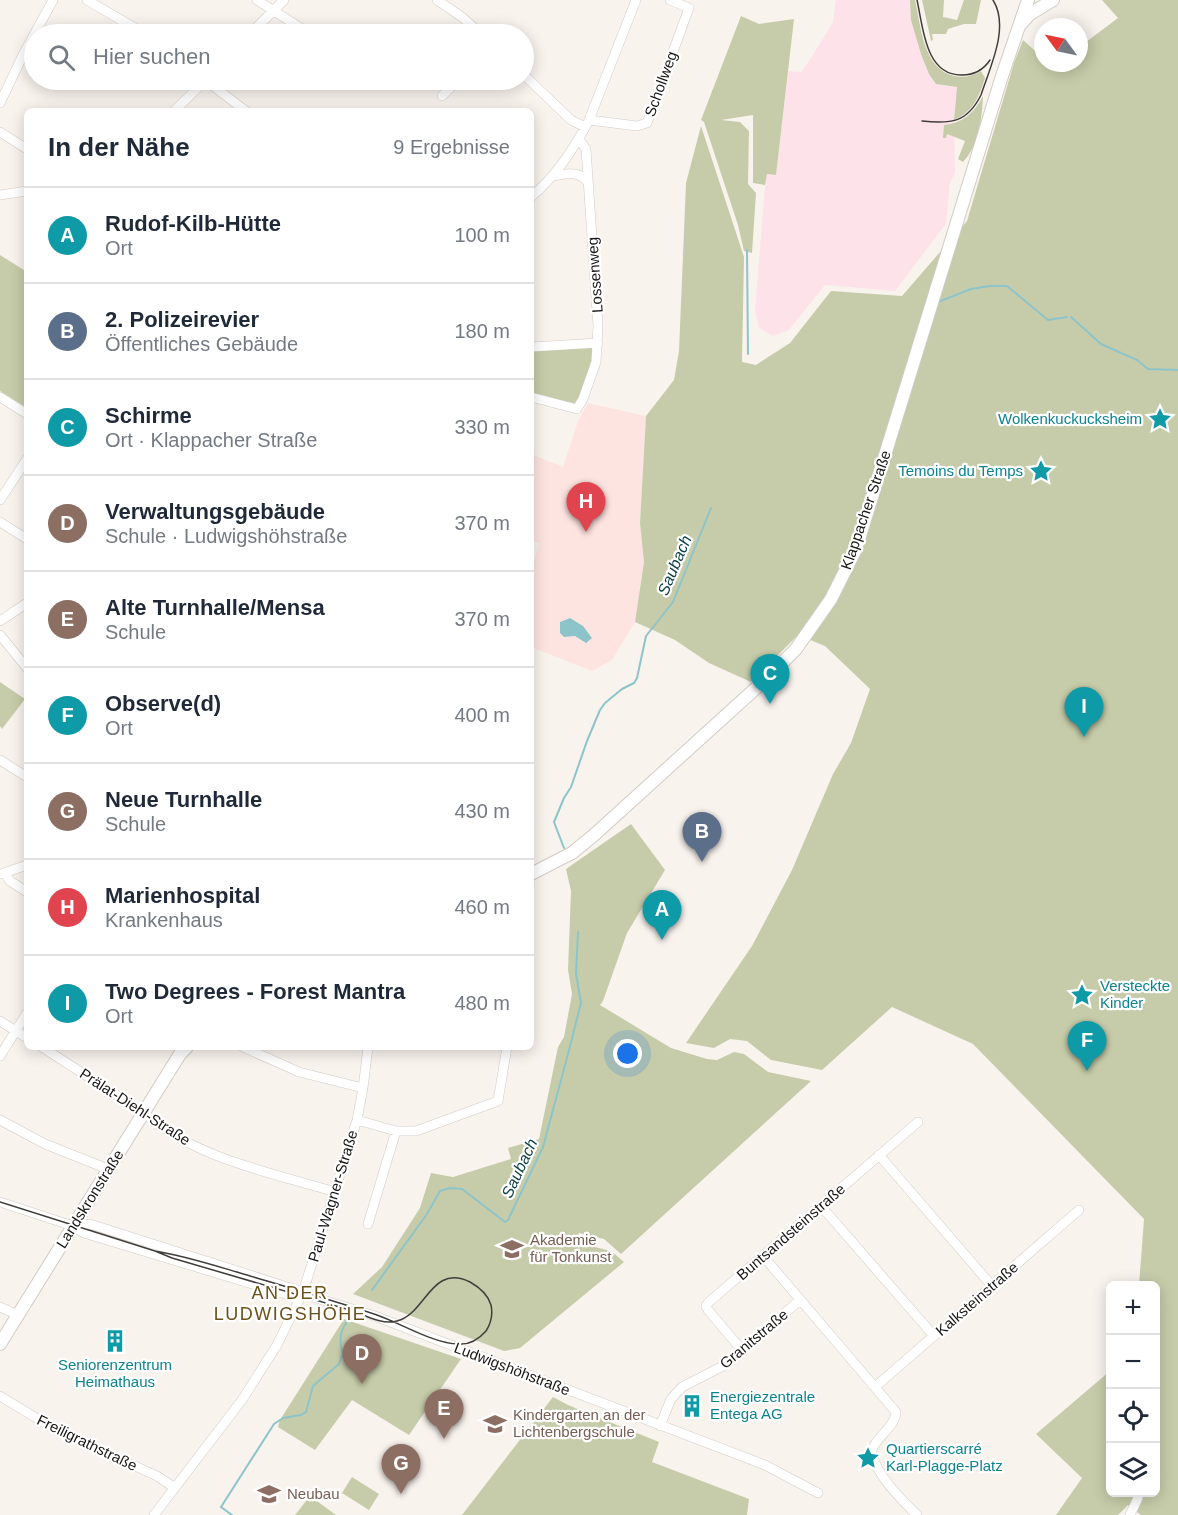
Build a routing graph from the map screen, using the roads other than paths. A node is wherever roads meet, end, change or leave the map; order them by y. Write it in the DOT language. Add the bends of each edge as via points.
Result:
graph roads {
  1 [pos="53,0"];
  2 [pos="87,0"];
  3 [pos="257,0"];
  4 [pos="284,0"];
  5 [pos="437,0"];
  6 [pos="636,0"];
  7 [pos="670,0"];
  8 [pos="1028,0"];
  9 [pos="1053,0"];
  10 [pos="274,10"];
  11 [pos="41,24"];
  12 [pos="128,24"];
  13 [pos="260,24"];
  14 [pos="295,24"];
  15 [pos="470,24"];
  16 [pos="1017,28"];
  17 [pos="24,56"];
  18 [pos="534,85"];
  19 [pos="195,90"];
  20 [pos="218,90"];
  21 [pos="448,90"];
  22 [pos="442,96"];
  23 [pos="0,103"];
  24 [pos="177,108"];
  25 [pos="242,108"];
  26 [pos="587,124"];
  27 [pos="0,132"];
  28 [pos="579,139"];
  29 [pos="24,147"];
  30 [pos="553,176"];
  31 [pos="588,182"];
  32 [pos="24,191"];
  33 [pos="0,195"];
  34 [pos="534,195"];
  35 [pos="598,343"];
  36 [pos="534,347"];
  37 [pos="0,397"];
  38 [pos="534,398"];
  39 [pos="24,412"];
  40 [pos="24,464"];
  41 [pos="0,500"];
  42 [pos="0,522"];
  43 [pos="24,536"];
  44 [pos="24,605"];
  45 [pos="0,621"];
  46 [pos="0,635"];
  47 [pos="24,664"];
  48 [pos="0,760"];
  49 [pos="24,775"];
  50 [pos="24,866"];
  51 [pos="534,872"];
  52 [pos="2,874"];
  53 [pos="24,890"];
  54 [pos="24,1017"];
  55 [pos="0,1020"];
  56 [pos="16,1030"];
  57 [pos="24,1036"];
  58 [pos="47,1050"];
  59 [pos="182,1050"];
  60 [pos="250,1050"];
  61 [pos="368,1050"];
  62 [pos="506,1050"];
  63 [pos="0,1056"];
  64 [pos="363,1088"];
  65 [pos="144,1113"];
  66 [pos="0,1120"];
  67 [pos="357,1120"];
  68 [pos="918,1122"];
  69 [pos="396,1131"];
  70 [pos="879,1155"];
  71 [pos="108,1169"];
  72 [pos="335,1192"];
  73 [pos="0,1202"];
  74 [pos="821,1206"];
  75 [pos="1079,1210"];
  76 [pos="368,1224"];
  77 [pos="74,1226"];
  78 [pos="763,1256"];
  79 [pos="992,1286"];
  80 [pos="303,1294"];
  81 [pos="800,1300"];
  82 [pos="0,1307"];
  83 [pos="18,1315"];
  84 [pos="934,1336"];
  85 [pos="0,1344"];
  86 [pos="741,1349"];
  87 [pos="875,1387"];
  88 [pos="0,1396"];
  89 [pos="660,1426"];
  90 [pos="175,1488"];
  91 [pos="818,1493"];
  92 [pos="1138,1498"];
  93 [pos="154,1515"];
  94 [pos="917,1515"];
  95 [pos="1130,1515"];
  1 -- 11 [label="street"];
  2 -- 12 [label="street"];
  3 -- 10 [label="street"];
  4 -- 10 [label="street"];
  5 -- 15 [label="street"];
  6 -- 26 [label="street"];
  7 -- 26 [label="street, Schollweg" via="689,8 647,123"];
  8 -- 16 [label="main road, Klappacher Straße"];
  9 -- 16 [label="main road" via="1030,14"];
  10 -- 13 [label="street"];
  10 -- 14 [label="street"];
  16 -- 51 [label="main road, Klappacher Straße" via="856,549 831,599 799,646 772,674 594,835 572,853"];
  17 -- 23 [label="street"];
  18 -- 26 [label="street" via="571,120"];
  19 -- 24 [label="street"];
  20 -- 25 [label="street"];
  21 -- 22 [label="street"];
  26 -- 28 [label="street"];
  27 -- 29 [label="street"];
  28 -- 30 [label="street"];
  28 -- 31 [label="street, Lossenweg" via="586,149"];
  30 -- 31 [label="street" via="575,173"];
  30 -- 34 [label="street"];
  31 -- 35 [label="street, Lossenweg"];
  32 -- 33 [label="street"];
  35 -- 36 [label="street"];
  35 -- 38 [label="street, Lossenweg" via="596,362 577,409"];
  37 -- 39 [label="street"];
  40 -- 41 [label="street"];
  42 -- 43 [label="street"];
  44 -- 45 [label="street"];
  46 -- 47 [label="street"];
  48 -- 49 [label="street"];
  50 -- 52 [label="street"];
  52 -- 53 [label="street"];
  54 -- 56 [label="street"];
  55 -- 56 [label="street"];
  56 -- 57 [label="street"];
  56 -- 63 [label="street"];
  58 -- 65 [label="street, Prälat-Diehl-Straße"];
  59 -- 65 [label="main road, Landskronstraße"];
  60 -- 64 [label="street" via="299,1072"];
  61 -- 64 [label="street, Paul-Wagner-Straße"];
  62 -- 69 [label="street" via="498,1101 416,1131"];
  64 -- 67 [label="street, Paul-Wagner-Straße"];
  65 -- 71 [label="main road, Landskronstraße"];
  65 -- 72 [label="street, Prälat-Diehl-Straße" via="199,1148"];
  66 -- 71 [label="street" via="45,1144"];
  67 -- 69 [label="street"];
  67 -- 72 [label="street, Paul-Wagner-Straße"];
  68 -- 70 [label="street, Buntsandsteinstraße"];
  69 -- 76 [label="street"];
  70 -- 74 [label="street, Buntsandsteinstraße"];
  70 -- 79 [label="street"];
  71 -- 77 [label="main road, Landskronstraße"];
  72 -- 80 [label="street, Paul-Wagner-Straße"];
  73 -- 77 [label="street, Ludwigshöhstraße"];
  74 -- 78 [label="street, Buntsandsteinstraße"];
  74 -- 84 [label="street"];
  75 -- 79 [label="street, Kalksteinstraße"];
  77 -- 80 [label="street, Ludwigshöhstraße" via="90,1224"];
  77 -- 83 [label="main road, Landskronstraße"];
  78 -- 81 [label="street"];
  78 -- 86 [label="street, Buntsandsteinstraße" via="706,1306"];
  79 -- 84 [label="street, Kalksteinstraße"];
  80 -- 89 [label="street, Ludwigshöhstraße" via="372,1315"];
  80 -- 90 [label="street, Paul-Wagner-Straße" via="242,1400"];
  81 -- 86 [label="street, Granitstraße"];
  81 -- 87 [label="street"];
  82 -- 83 [label="street"];
  83 -- 85 [label="main road, Landskronstraße"];
  84 -- 87 [label="street, Kalksteinstraße"];
  86 -- 89 [label="street, Granitstraße" via="716,1371 682,1387 671,1400"];
  87 -- 94 [label="street" via="896,1417 873,1445 874,1463"];
  88 -- 90 [label="street, Freiligrathstraße" via="56,1430"];
  89 -- 91 [label="street, Ludwigshöhstraße" via="765,1465"];
  90 -- 93 [label="street, Paul-Wagner-Straße"];
  92 -- 95 [label="street"];
}
